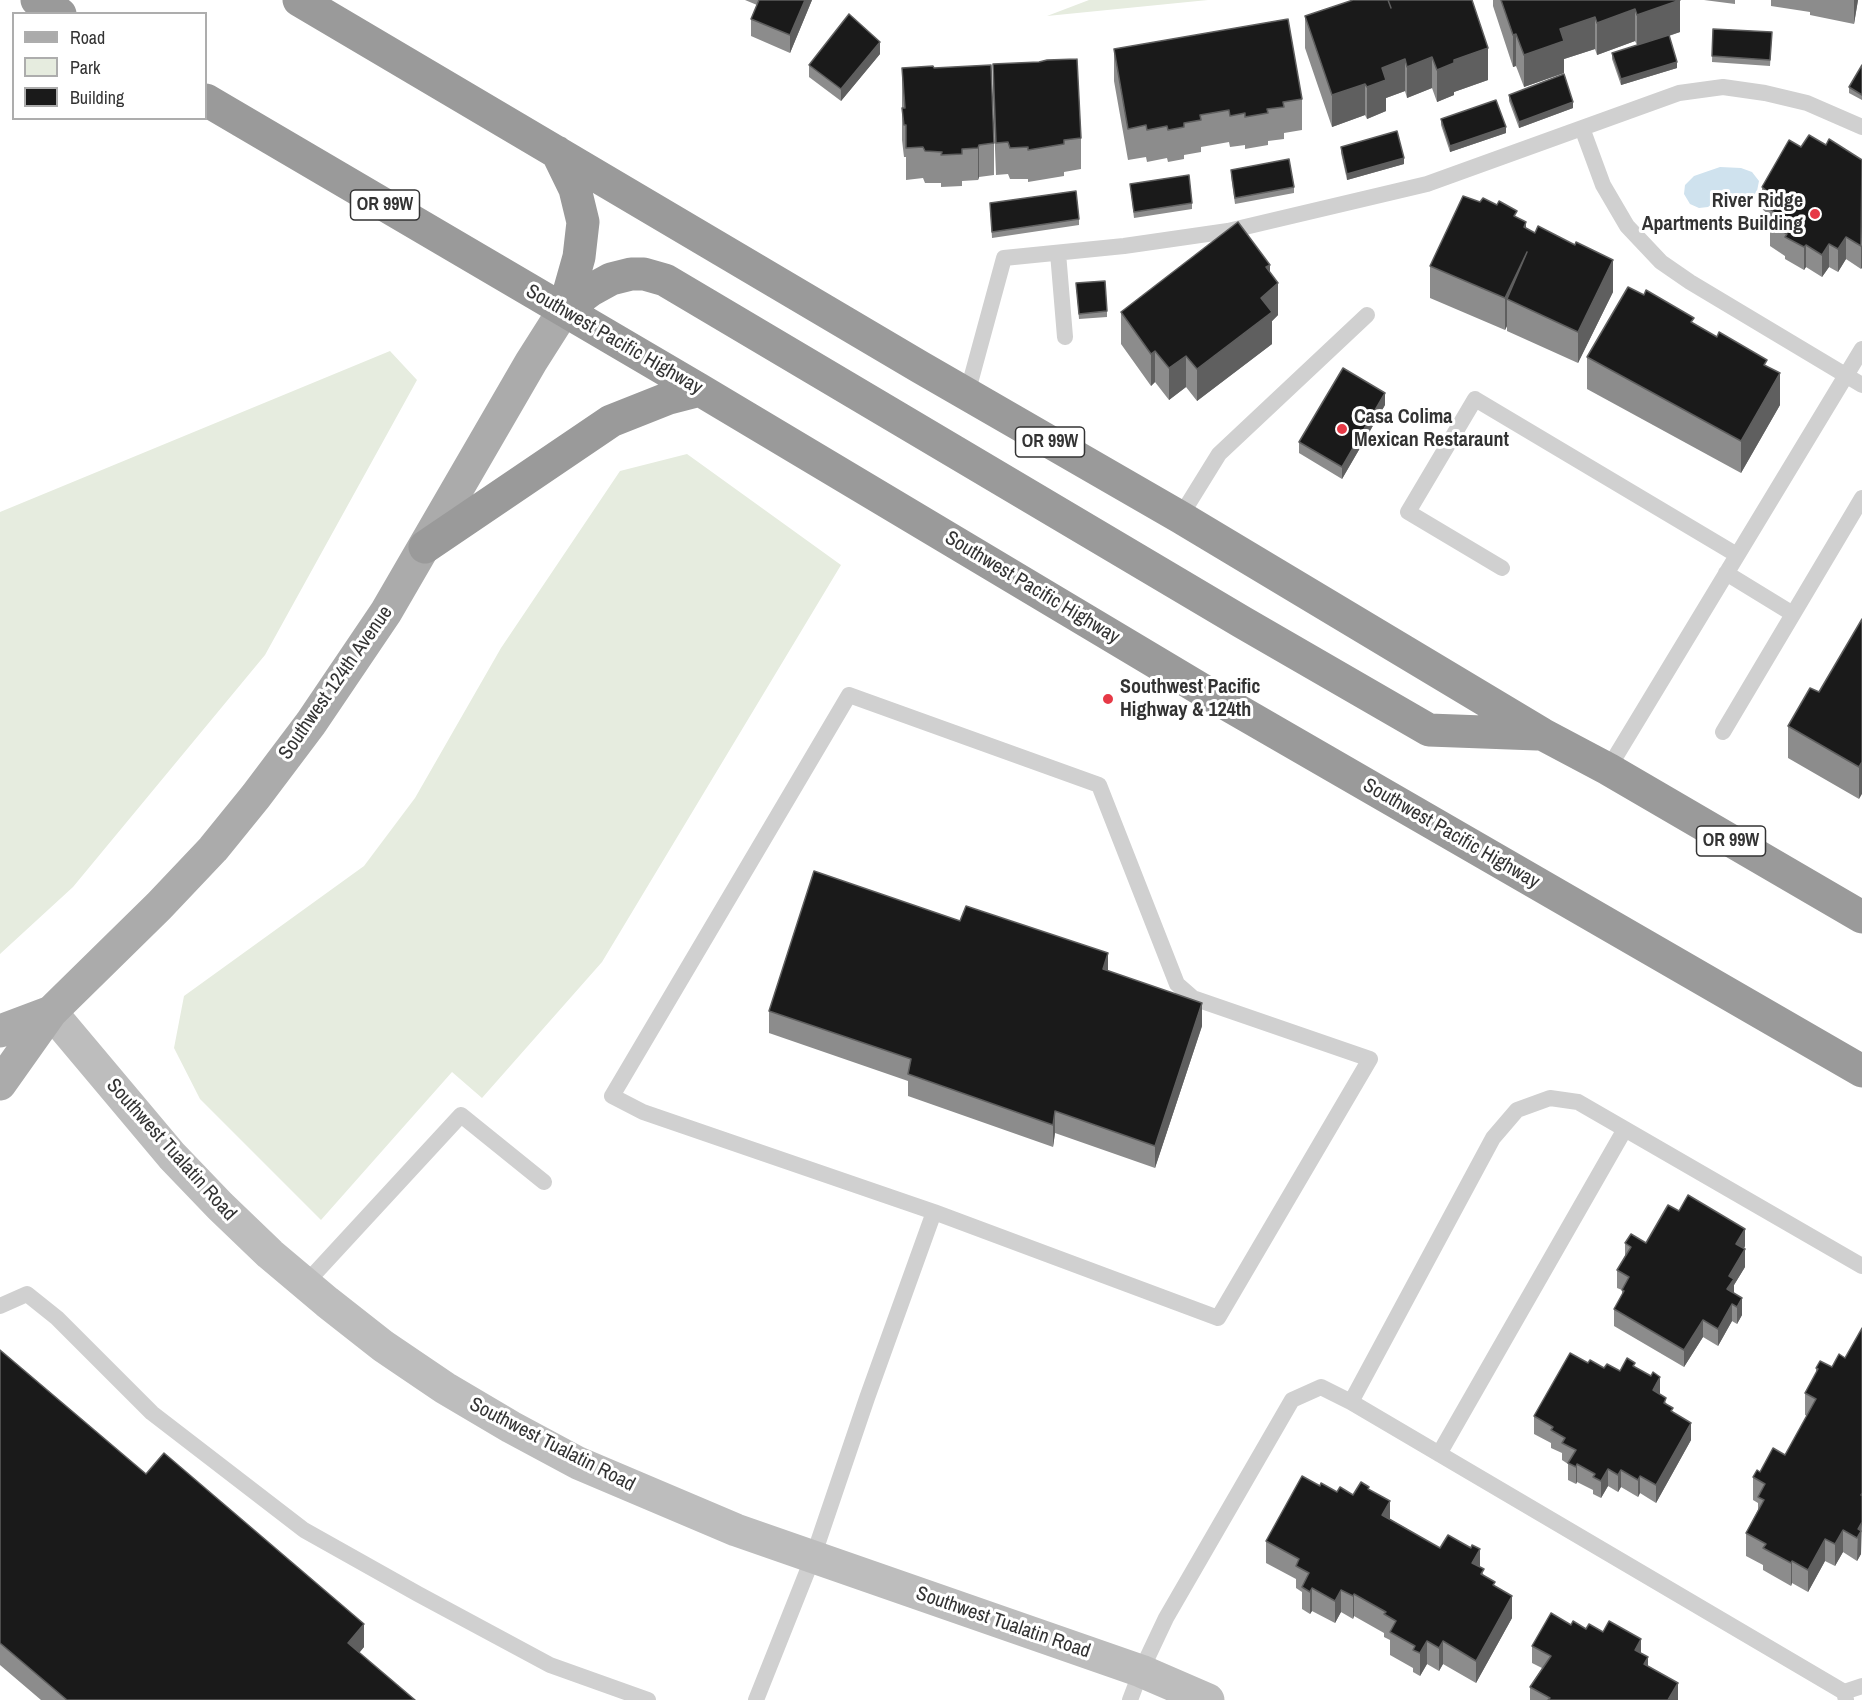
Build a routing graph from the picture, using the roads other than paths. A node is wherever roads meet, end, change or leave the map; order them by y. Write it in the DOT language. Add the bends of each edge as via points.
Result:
graph roads {
  1 [pos="37,0"];
  2 [pos="299,0"];
  3 [pos="57,12"];
  4 [pos="207,101"];
  5 [pos="1862,127"];
  6 [pos="1582,128"];
  7 [pos="557,152"];
  8 [pos="1058,253"];
  9 [pos="564,310"];
  10 [pos="1367,315"];
  11 [pos="1065,337"];
  12 [pos="1862,349"];
  13 [pos="1846,375"];
  14 [pos="1862,385"];
  15 [pos="700,390"];
  16 [pos="967,394"];
  17 [pos="1862,498"];
  18 [pos="1180,517"];
  19 [pos="425,547"];
  20 [pos="1737,555"];
  21 [pos="1502,568"];
  22 [pos="1726,573"];
  23 [pos="1793,614"];
  24 [pos="1723,732"];
  25 [pos="1542,734"];
  26 [pos="1608,769"];
  27 [pos="1862,917"];
  28 [pos="51,1012"];
  29 [pos="0,1031"];
  30 [pos="1862,1071"];
  31 [pos="0,1084"];
  32 [pos="1625,1129"];
  33 [pos="544,1182"];
  34 [pos="934,1212"];
  35 [pos="1862,1266"];
  36 [pos="305,1284"];
  37 [pos="0,1306"];
  38 [pos="1351,1402"];
  39 [pos="1439,1454"];
  40 [pos="813,1557"];
  41 [pos="1136,1685"];
  42 [pos="1862,1686"];
  43 [pos="1845,1696"];
  44 [pos="648,1700"];
  45 [pos="756,1700"];
  46 [pos="1208,1700"];
  1 -- 3 [label="highway"];
  2 -- 7 [label="highway, OR 99W"];
  4 -- 9 [label="highway, Southwest Pacific Highway / OR 99W"];
  5 -- 6 [label="lane" via="1807,103 1723,87 1679,93"];
  6 -- 8 [label="lane" via="1427,184 1228,231"];
  6 -- 13 [label="lane" via="1603,185 1627,226 1661,262"];
  7 -- 9 [label="highway" via="575,189 583,222 579,257"];
  7 -- 16 [label="highway, OR 99W"];
  8 -- 11 [label="lane"];
  8 -- 16 [label="lane" via="1004,258"];
  9 -- 15 [label="highway, Southwest Pacific Highway / OR 99W"];
  9 -- 19 [label="main road, Southwest 124th Avenue"];
  9 -- 25 [label="highway" via="611,279 644,274 665,280 1429,730"];
  10 -- 18 [label="lane" via="1219,454"];
  12 -- 13 [label="lane"];
  13 -- 14 [label="lane"];
  13 -- 20 [label="lane"];
  15 -- 19 [label="highway" via="610,421"];
  15 -- 30 [label="highway, Southwest Pacific Highway / OR 99W" via="1204,691"];
  16 -- 18 [label="highway, OR 99W"];
  17 -- 23 [label="lane"];
  18 -- 25 [label="highway, OR 99W"];
  19 -- 28 [label="main road, Southwest 124th Avenue" via="344,677 256,796 198,866"];
  20 -- 21 [label="lane" via="1475,399 1408,512"];
  20 -- 22 [label="lane"];
  22 -- 23 [label="lane"];
  22 -- 26 [label="lane"];
  23 -- 24 [label="lane"];
  25 -- 26 [label="highway, OR 99W"];
  26 -- 27 [label="highway, OR 99W"];
  28 -- 29 [label="main road, Southwest 124th Avenue"];
  28 -- 31 [label="main road, Southwest 124th Avenue"];
  28 -- 36 [label="main road, Southwest Tualatin Road" via="172,1156"];
  32 -- 35 [label="lane"];
  32 -- 38 [label="lane" via="1578,1102 1550,1098 1517,1110 1493,1138"];
  32 -- 39 [label="lane"];
  33 -- 36 [label="lane" via="461,1114"];
  34 -- 34 [label="lane" via="1218,1318 1370,1059 1193,998 1177,984 1099,785 849,695 612,1096 644,1112"];
  34 -- 40 [label="lane"];
  36 -- 40 [label="main road, Southwest Tualatin Road" via="383,1346 511,1428 656,1497"];
  37 -- 44 [label="lane" via="27,1294 57,1318 152,1413 304,1530 550,1665"];
  38 -- 39 [label="lane"];
  38 -- 41 [label="lane" via="1321,1387 1292,1400 1166,1618"];
  39 -- 43 [label="lane"];
  40 -- 41 [label="main road, Southwest Tualatin Road"];
  40 -- 45 [label="lane"];
  41 -- 46 [label="main road, Southwest Tualatin Road"];
  42 -- 43 [label="lane"];
}
